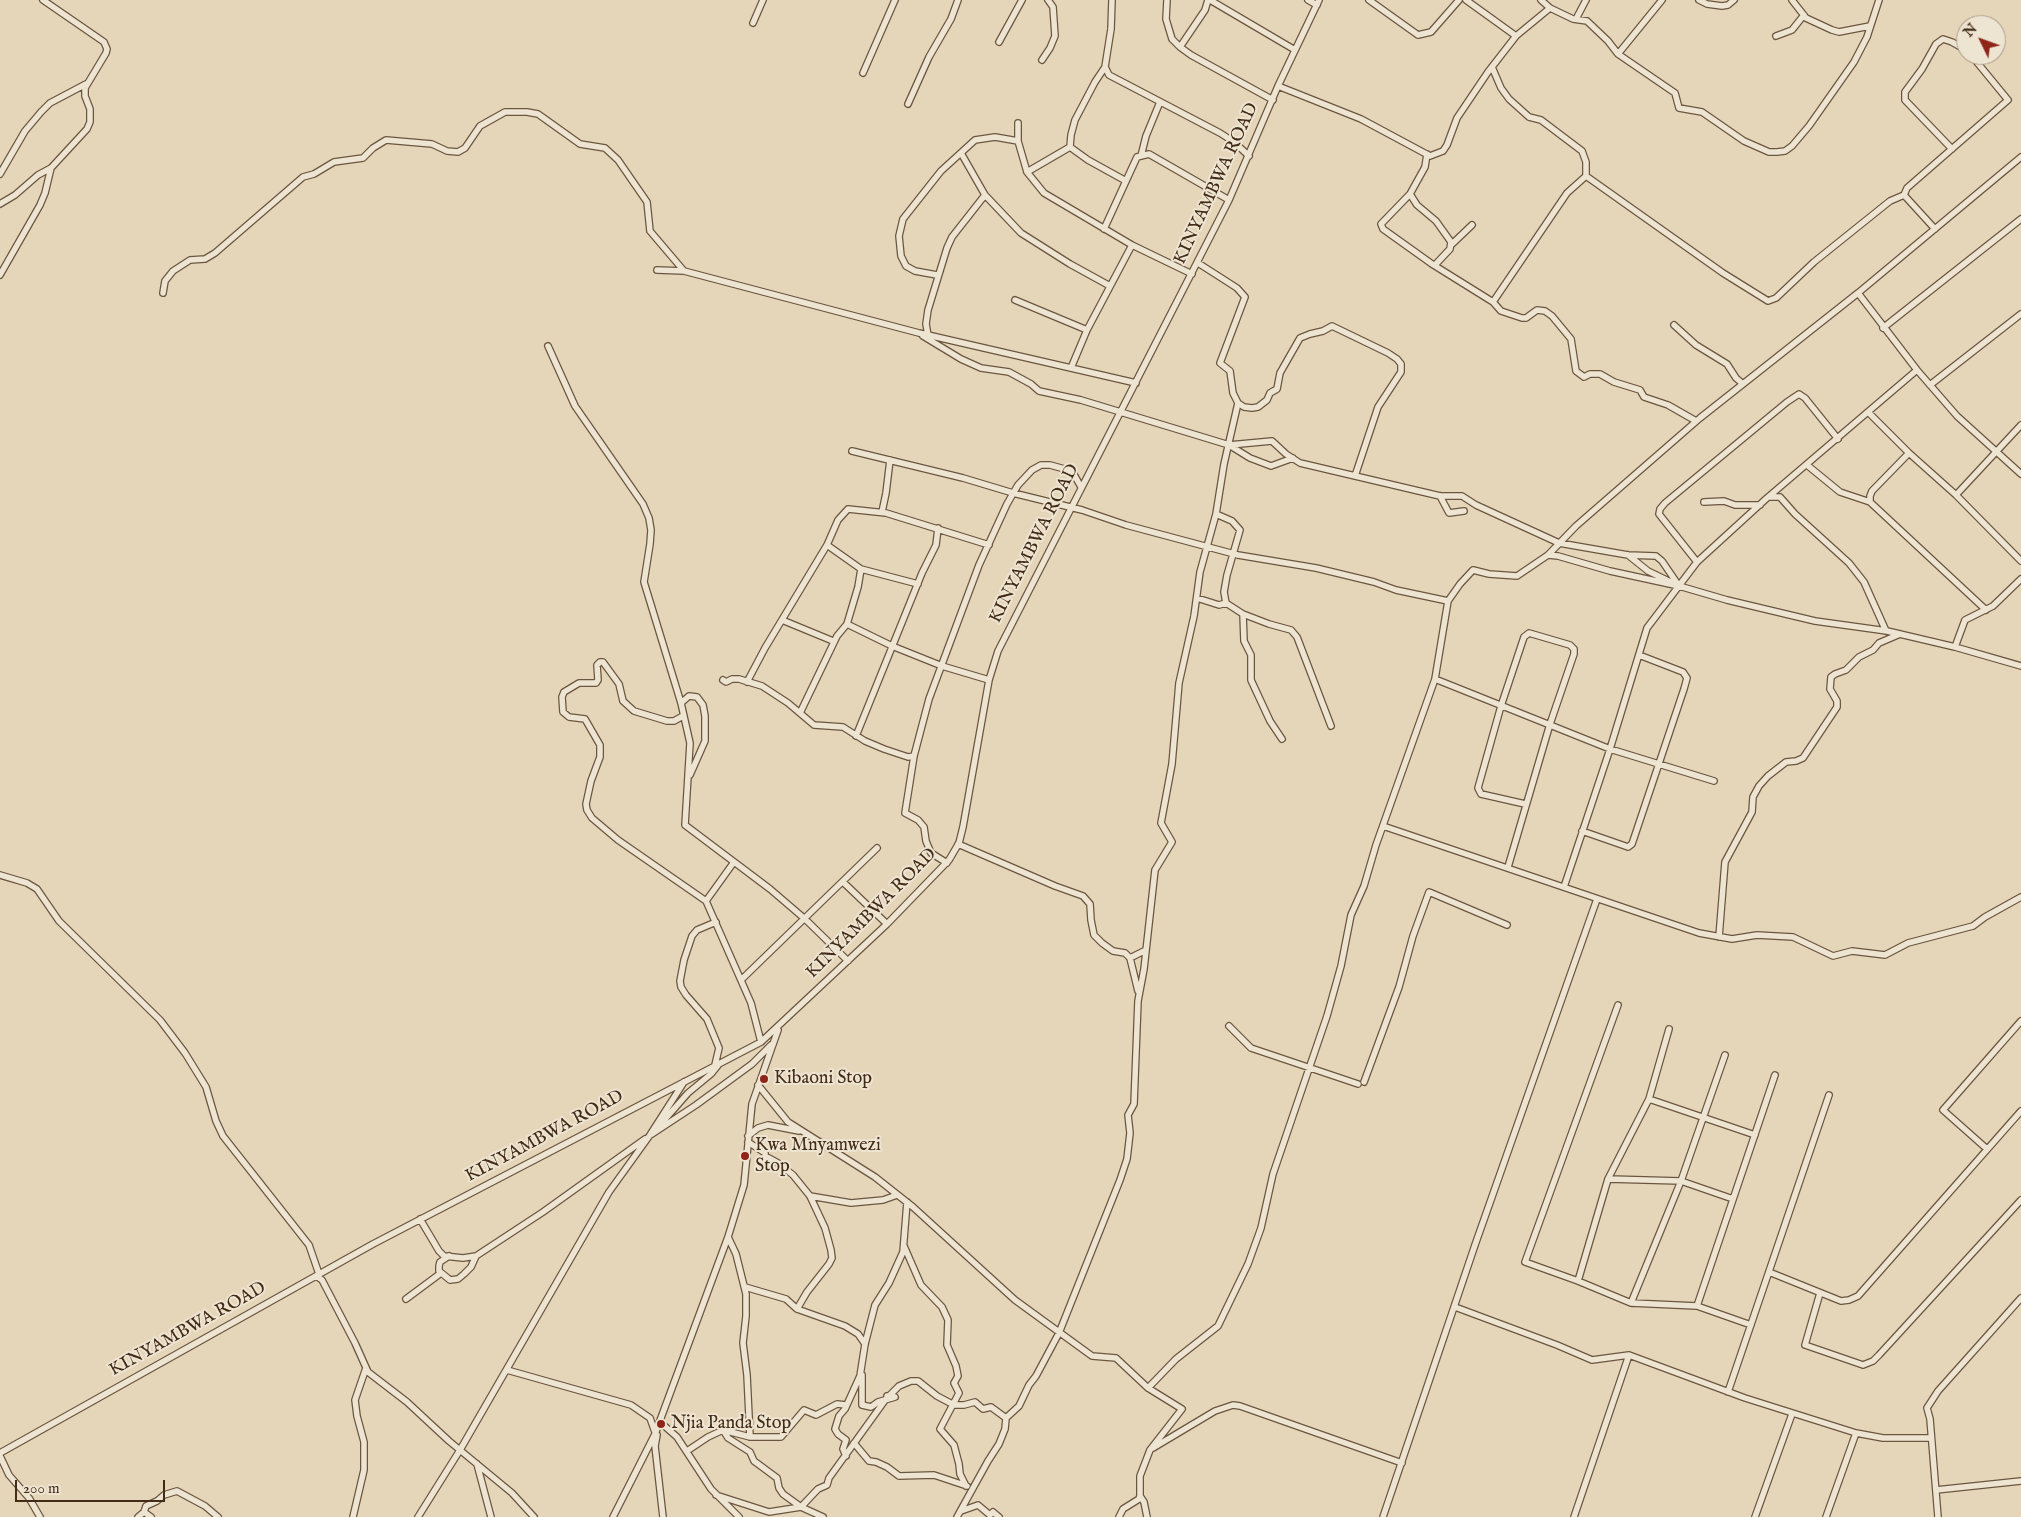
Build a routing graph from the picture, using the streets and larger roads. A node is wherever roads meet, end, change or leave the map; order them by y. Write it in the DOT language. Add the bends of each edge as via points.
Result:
graph roads {
  1 [pos="43,0"];
  2 [pos="763,0"];
  3 [pos="895,0"];
  4 [pos="958,0"];
  5 [pos="1022,0"];
  6 [pos="1048,0"];
  7 [pos="1112,0"];
  8 [pos="1167,0"];
  9 [pos="1209,0"];
  10 [pos="1308,0"];
  11 [pos="1368,0"];
  12 [pos="1459,0"];
  13 [pos="1466,0"];
  14 [pos="1541,0"];
  15 [pos="1586,0"];
  16 [pos="1662,0"];
  17 [pos="1699,0"];
  18 [pos="1734,0"];
  19 [pos="1792,0"];
  20 [pos="1879,0"];
  21 [pos="1318,2"];
  22 [pos="1550,8"];
  23 [pos="1804,15"];
  24 [pos="1576,19"];
  25 [pos="753,23"];
  26 [pos="1870,26"];
  27 [pos="1516,36"];
  28 [pos="1776,36"];
  29 [pos="999,42"];
  30 [pos="1956,44"];
  31 [pos="1180,47"];
  32 [pos="1296,50"];
  33 [pos="1618,54"];
  34 [pos="1042,60"];
  35 [pos="1979,65"];
  36 [pos="1105,67"];
  37 [pos="1492,67"];
  38 [pos="863,73"];
  39 [pos="86,84"];
  40 [pos="1278,86"];
  41 [pos="1273,100"];
  42 [pos="1160,102"];
  43 [pos="908,104"];
  44 [pos="1018,123"];
  45 [pos="1018,141"];
  46 [pos="1070,147"];
  47 [pos="1952,149"];
  48 [pos="961,153"];
  49 [pos="1427,154"];
  50 [pos="1141,156"];
  51 [pos="1249,156"];
  52 [pos="2021,157"];
  53 [pos="51,168"];
  54 [pos="1027,172"];
  55 [pos="0,174"];
  56 [pos="1586,176"];
  57 [pos="1126,181"];
  58 [pos="1410,194"];
  59 [pos="1904,194"];
  60 [pos="985,195"];
  61 [pos="1229,200"];
  62 [pos="0,204"];
  63 [pos="2021,218"];
  64 [pos="1472,225"];
  65 [pos="1104,229"];
  66 [pos="1934,229"];
  67 [pos="1132,245"];
  68 [pos="1450,246"];
  69 [pos="1198,263"];
  70 [pos="1435,265"];
  71 [pos="657,270"];
  72 [pos="684,271"];
  73 [pos="1192,274"];
  74 [pos="0,275"];
  75 [pos="938,275"];
  76 [pos="1110,286"];
  77 [pos="163,293"];
  78 [pos="1858,293"];
  79 [pos="1015,300"];
  80 [pos="1493,302"];
  81 [pos="2021,314"];
  82 [pos="1674,325"];
  83 [pos="1883,328"];
  84 [pos="1087,330"];
  85 [pos="919,333"];
  86 [pos="928,335"];
  87 [pos="548,346"];
  88 [pos="1071,368"];
  89 [pos="1917,370"];
  90 [pos="1136,384"];
  91 [pos="1743,384"];
  92 [pos="1930,385"];
  93 [pos="1238,403"];
  94 [pos="1120,412"];
  95 [pos="1868,412"];
  96 [pos="1696,421"];
  97 [pos="2021,425"];
  98 [pos="1838,439"];
  99 [pos="1229,445"];
  100 [pos="852,451"];
  101 [pos="1996,452"];
  102 [pos="1909,453"];
  103 [pos="1293,458"];
  104 [pos="890,460"];
  105 [pos="1807,464"];
  106 [pos="2021,474"];
  107 [pos="1355,476"];
  108 [pos="1081,488"];
  109 [pos="1013,493"];
  110 [pos="1956,495"];
  111 [pos="1440,496"];
  112 [pos="1767,498"];
  113 [pos="1704,502"];
  114 [pos="1870,502"];
  115 [pos="1760,505"];
  116 [pos="1070,508"];
  117 [pos="882,512"];
  118 [pos="1464,512"];
  119 [pos="1216,514"];
  120 [pos="938,528"];
  121 [pos="1559,543"];
  122 [pos="826,545"];
  123 [pos="989,545"];
  124 [pos="1206,547"];
  125 [pos="1233,554"];
  126 [pos="1548,555"];
  127 [pos="1628,555"];
  128 [pos="2021,561"];
  129 [pos="1697,562"];
  130 [pos="861,569"];
  131 [pos="2021,579"];
  132 [pos="918,584"];
  133 [pos="1679,586"];
  134 [pos="1197,598"];
  135 [pos="1448,601"];
  136 [pos="1226,603"];
  137 [pos="1986,610"];
  138 [pos="1243,614"];
  139 [pos="782,620"];
  140 [pos="847,624"];
  141 [pos="1886,631"];
  142 [pos="1900,634"];
  143 [pos="833,641"];
  144 [pos="892,646"];
  145 [pos="1955,647"];
  146 [pos="1639,655"];
  147 [pos="942,666"];
  148 [pos="2021,666"];
  149 [pos="1436,679"];
  150 [pos="723,680"];
  151 [pos="989,680"];
  152 [pos="747,682"];
  153 [pos="681,703"];
  154 [pos="1501,706"];
  155 [pos="800,713"];
  156 [pos="683,716"];
  157 [pos="1550,724"];
  158 [pos="1331,726"];
  159 [pos="856,736"];
  160 [pos="1282,738"];
  161 [pos="1610,748"];
  162 [pos="914,756"];
  163 [pos="1660,764"];
  164 [pos="688,780"];
  165 [pos="1714,782"];
  166 [pos="1525,804"];
  167 [pos="1383,826"];
  168 [pos="1582,831"];
  169 [pos="958,844"];
  170 [pos="877,848"];
  171 [pos="734,862"];
  172 [pos="947,863"];
  173 [pos="1508,866"];
  174 [pos="0,875"];
  175 [pos="842,882"];
  176 [pos="1564,887"];
  177 [pos="2021,897"];
  178 [pos="1597,899"];
  179 [pos="706,901"];
  180 [pos="805,919"];
  181 [pos="716,922"];
  182 [pos="887,924"];
  183 [pos="1508,925"];
  184 [pos="1719,937"];
  185 [pos="1146,950"];
  186 [pos="1130,958"];
  187 [pos="848,961"];
  188 [pos="741,980"];
  189 [pos="1139,997"];
  190 [pos="1618,1005"];
  191 [pos="2021,1021"];
  192 [pos="1229,1026"];
  193 [pos="778,1028"];
  194 [pos="1669,1029"];
  195 [pos="761,1042"];
  196 [pos="772,1044"];
  197 [pos="1725,1055"];
  198 [pos="717,1064"];
  199 [pos="1309,1068"];
  200 [pos="1775,1075"];
  201 [pos="685,1080"];
  202 [pos="758,1085"];
  203 [pos="1829,1095"];
  204 [pos="1649,1099"];
  205 [pos="2021,1111"];
  206 [pos="1704,1117"];
  207 [pos="801,1132"];
  208 [pos="649,1135"];
  209 [pos="1755,1135"];
  210 [pos="748,1139"];
  211 [pos="1987,1149"];
  212 [pos="1608,1180"];
  213 [pos="1681,1181"];
  214 [pos="897,1195"];
  215 [pos="810,1196"];
  216 [pos="1733,1199"];
  217 [pos="2021,1200"];
  218 [pos="907,1202"];
  219 [pos="420,1219"];
  220 [pos="728,1237"];
  221 [pos="904,1246"];
  222 [pos="449,1256"];
  223 [pos="476,1256"];
  224 [pos="1769,1272"];
  225 [pos="441,1273"];
  226 [pos="317,1275"];
  227 [pos="1578,1281"];
  228 [pos="745,1287"];
  229 [pos="1820,1292"];
  230 [pos="406,1298"];
  231 [pos="2021,1298"];
  232 [pos="1631,1303"];
  233 [pos="1697,1306"];
  234 [pos="1455,1307"];
  235 [pos="797,1309"];
  236 [pos="1751,1325"];
  237 [pos="1059,1333"];
  238 [pos="865,1344"];
  239 [pos="1629,1355"];
  240 [pos="366,1368"];
  241 [pos="862,1369"];
  242 [pos="507,1370"];
  243 [pos="1148,1388"];
  244 [pos="1728,1392"];
  245 [pos="886,1398"];
  246 [pos="846,1405"];
  247 [pos="954,1405"];
  248 [pos="1792,1414"];
  249 [pos="1006,1418"];
  250 [pos="657,1428"];
  251 [pos="724,1430"];
  252 [pos="1856,1433"];
  253 [pos="750,1437"];
  254 [pos="1931,1438"];
  255 [pos="854,1443"];
  256 [pos="460,1450"];
  257 [pos="1150,1450"];
  258 [pos="687,1451"];
  259 [pos="0,1454"];
  260 [pos="846,1456"];
  261 [pos="1402,1463"];
  262 [pos="477,1464"];
  263 [pos="2021,1481"];
  264 [pos="966,1486"];
  265 [pos="973,1488"];
  266 [pos="1936,1490"];
  267 [pos="716,1495"];
  268 [pos="1140,1496"];
  269 [pos="801,1507"];
  270 [pos="764,1511"];
  271 [pos="144,1512"];
  272 [pos="959,1514"];
  273 [pos="40,1517"];
  274 [pos="138,1517"];
  275 [pos="151,1517"];
  276 [pos="218,1517"];
  277 [pos="353,1517"];
  278 [pos="418,1517"];
  279 [pos="491,1517"];
  280 [pos="534,1517"];
  281 [pos="613,1517"];
  282 [pos="663,1517"];
  283 [pos="739,1517"];
  284 [pos="778,1517"];
  285 [pos="824,1517"];
  286 [pos="999,1517"];
  287 [pos="1120,1517"];
  288 [pos="1147,1517"];
  289 [pos="1383,1517"];
  290 [pos="1574,1517"];
  291 [pos="1755,1517"];
  292 [pos="1826,1517"];
  293 [pos="1938,1517"];
  1 -- 39 [label="street" via="106,45 106,53"];
  2 -- 25 [label="street"];
  3 -- 38 [label="street"];
  4 -- 43 [label="street"];
  5 -- 29 [label="street"];
  6 -- 34 [label="street" via="1053,8 1056,36"];
  7 -- 36 [label="street"];
  8 -- 31 [label="street" via="1166,19 1172,39"];
  9 -- 31 [label="street"];
  9 -- 32 [label="street"];
  10 -- 21 [label="street"];
  11 -- 12 [label="street" via="1418,35 1432,32"];
  13 -- 27 [label="street"];
  14 -- 22 [label="street"];
  15 -- 24 [label="street"];
  16 -- 33 [label="street"];
  17 -- 18 [label="street" via="1722,6"];
  19 -- 23 [label="street"];
  20 -- 26 [label="street"];
  21 -- 32 [label="street, KINYAMBWA ROAD"];
  22 -- 24 [label="street"];
  22 -- 27 [label="street"];
  23 -- 26 [label="street" via="1839,32"];
  23 -- 28 [label="street" via="1792,30"];
  24 -- 33 [label="street" via="1587,20"];
  26 -- 33 [label="street" via="1854,62 1809,126 1792,146 1778,152 1769,152 1744,141 1702,112 1679,108 1675,92"];
  27 -- 37 [label="street"];
  30 -- 47 [label="street" via="1943,39 1936,44 1905,92 1904,100"];
  31 -- 41 [label="street"];
  32 -- 40 [label="street, KINYAMBWA ROAD"];
  35 -- 47 [label="street" via="2008,100"];
  36 -- 42 [label="street" via="1109,75"];
  36 -- 46 [label="street" via="1075,120"];
  37 -- 49 [label="street" via="1457,118 1443,151 1430,156"];
  37 -- 56 [label="street" via="1509,99 1529,117 1540,120 1582,151"];
  39 -- 53 [label="street" via="85,96 90,114 87,129"];
  39 -- 55 [label="street" via="50,103 41,112 25,130"];
  40 -- 41 [label="street, KINYAMBWA ROAD"];
  40 -- 49 [label="street" via="1361,119"];
  41 -- 51 [label="street, KINYAMBWA ROAD"];
  42 -- 50 [label="street"];
  42 -- 51 [label="street" via="1220,133"];
  44 -- 45 [label="street"];
  45 -- 48 [label="street" via="984,138 975,140"];
  45 -- 54 [label="street"];
  46 -- 54 [label="street"];
  46 -- 57 [label="street"];
  47 -- 59 [label="street"];
  48 -- 60 [label="street"];
  48 -- 75 [label="street" via="941,171 904,219 899,236 901,256 906,266"];
  49 -- 58 [label="street" via="1425,166"];
  50 -- 57 [label="street" via="1137,157"];
  50 -- 61 [label="street" via="1149,154"];
  51 -- 61 [label="street, KINYAMBWA ROAD"];
  52 -- 66 [label="street"];
  53 -- 62 [label="street"];
  53 -- 74 [label="street" via="40,205"];
  54 -- 65 [label="street" via="1044,194"];
  56 -- 59 [label="street" via="1768,301 1776,298 1814,262 1890,201"];
  56 -- 80 [label="street" via="1567,193"];
  57 -- 65 [label="street"];
  58 -- 68 [label="street" via="1417,205 1436,221 1451,242"];
  58 -- 70 [label="street" via="1381,224 1383,229"];
  59 -- 66 [label="street"];
  60 -- 75 [label="street" via="952,237"];
  60 -- 76 [label="street" via="1025,236"];
  61 -- 69 [label="street, KINYAMBWA ROAD"];
  63 -- 83 [label="street"];
  64 -- 68 [label="street"];
  65 -- 67 [label="street"];
  66 -- 78 [label="street"];
  67 -- 73 [label="street"];
  67 -- 76 [label="street"];
  68 -- 70 [label="street"];
  69 -- 73 [label="street, KINYAMBWA ROAD"];
  69 -- 93 [label="street" via="1237,288 1245,297 1220,362 1230,371"];
  70 -- 80 [label="street"];
  71 -- 72 [label="street"];
  72 -- 77 [label="street" via="650,231 647,202 618,160 605,148 580,144 538,114 505,112 480,126 465,148 458,152 432,144 386,140 363,158 334,162 303,177 215,253 205,259 190,260 173,271 165,281"];
  72 -- 85 [label="street"];
  73 -- 90 [label="street, KINYAMBWA ROAD"];
  75 -- 86 [label="street" via="928,310"];
  76 -- 84 [label="street"];
  78 -- 83 [label="street"];
  78 -- 91 [label="street"];
  79 -- 84 [label="street"];
  80 -- 96 [label="street" via="1501,311 1522,318 1536,310 1552,316 1571,339 1576,371 1584,377 1600,374 1640,390 1644,397 1668,405"];
  81 -- 92 [label="street"];
  82 -- 91 [label="street" via="1696,345 1727,364"];
  83 -- 89 [label="street"];
  84 -- 88 [label="street"];
  85 -- 86 [label="street"];
  85 -- 94 [label="street" via="960,359 981,368 1009,372 1039,391"];
  86 -- 88 [label="street"];
  87 -- 153 [label="street" via="575,406 649,518 650,544 644,582"];
  88 -- 90 [label="street"];
  89 -- 92 [label="street"];
  89 -- 95 [label="street"];
  90 -- 94 [label="street, KINYAMBWA ROAD"];
  91 -- 96 [label="street"];
  92 -- 101 [label="street" via="1957,416"];
  93 -- 99 [label="street"];
  93 -- 107 [label="street" via="1252,408 1267,400 1270,393 1278,389 1280,373 1300,338 1332,326 1388,353 1401,364 1401,372 1378,407"];
  94 -- 99 [label="street"];
  94 -- 108 [label="street, KINYAMBWA ROAD"];
  95 -- 98 [label="street"];
  95 -- 102 [label="street"];
  96 -- 121 [label="street"];
  97 -- 101 [label="street"];
  98 -- 105 [label="street"];
  98 -- 129 [label="street" via="1799,394 1665,503 1659,514"];
  99 -- 103 [label="street" via="1272,441"];
  99 -- 103 [label="street" via="1271,466"];
  99 -- 119 [label="street"];
  100 -- 104 [label="street"];
  101 -- 106 [label="street"];
  101 -- 110 [label="street"];
  102 -- 110 [label="street"];
  102 -- 114 [label="street" via="1872,491"];
  103 -- 107 [label="street" via="1300,463"];
  104 -- 109 [label="street"];
  104 -- 117 [label="street"];
  105 -- 112 [label="street"];
  105 -- 114 [label="street" via="1840,492"];
  107 -- 111 [label="street"];
  108 -- 109 [label="street" via="1072,471 1041,465 1026,476"];
  108 -- 116 [label="street, KINYAMBWA ROAD"];
  109 -- 116 [label="street"];
  109 -- 123 [label="street"];
  110 -- 128 [label="street"];
  111 -- 118 [label="street" via="1449,513"];
  111 -- 121 [label="street" via="1462,496"];
  112 -- 115 [label="street"];
  112 -- 141 [label="street" via="1780,497 1849,562 1864,582"];
  113 -- 115 [label="street" via="1724,500 1735,505"];
  114 -- 137 [label="street"];
  115 -- 129 [label="street"];
  116 -- 124 [label="street"];
  116 -- 151 [label="street, KINYAMBWA ROAD" via="998,651"];
  117 -- 120 [label="street"];
  117 -- 122 [label="street" via="848,509 838,520"];
  119 -- 124 [label="street"];
  119 -- 125 [label="street" via="1232,521 1240,530"];
  120 -- 123 [label="street"];
  120 -- 132 [label="street" via="936,546"];
  121 -- 126 [label="street"];
  121 -- 127 [label="street"];
  122 -- 130 [label="street"];
  122 -- 139 [label="street"];
  123 -- 147 [label="street"];
  124 -- 125 [label="street"];
  124 -- 134 [label="street"];
  125 -- 135 [label="street" via="1316,568"];
  125 -- 136 [label="street" via="1224,592"];
  126 -- 133 [label="street"];
  126 -- 135 [label="street" via="1517,576 1473,570"];
  127 -- 133 [label="street" via="1648,571"];
  127 -- 133 [label="street" via="1656,556"];
  129 -- 133 [label="street"];
  130 -- 132 [label="street"];
  130 -- 140 [label="street"];
  131 -- 137 [label="street"];
  132 -- 144 [label="street"];
  133 -- 141 [label="street" via="1815,621"];
  133 -- 146 [label="street" via="1647,628"];
  134 -- 136 [label="street" via="1219,605"];
  134 -- 185 [label="street" via="1179,683 1172,764 1161,824 1172,842 1155,870"];
  135 -- 149 [label="street"];
  136 -- 138 [label="street"];
  137 -- 145 [label="street" via="1963,622"];
  138 -- 158 [label="street" via="1291,630 1297,637"];
  138 -- 160 [label="street" via="1244,641 1251,655 1251,680"];
  139 -- 143 [label="street"];
  139 -- 152 [label="street"];
  140 -- 144 [label="street"];
  140 -- 155 [label="street" via="837,636"];
  141 -- 142 [label="street"];
  142 -- 145 [label="street"];
  142 -- 184 [label="street" via="1879,643 1831,678 1830,689 1837,707 1803,758 1786,762 1759,786 1752,812 1725,862"];
  144 -- 147 [label="street"];
  144 -- 159 [label="street"];
  145 -- 148 [label="street"];
  146 -- 161 [label="street"];
  146 -- 163 [label="street" via="1676,668 1687,678"];
  147 -- 151 [label="street"];
  147 -- 162 [label="street" via="929,699"];
  149 -- 154 [label="street"];
  149 -- 167 [label="street"];
  150 -- 152 [label="street"];
  151 -- 169 [label="street, KINYAMBWA ROAD"];
  152 -- 155 [label="street" via="762,686"];
  153 -- 156 [label="street"];
  153 -- 164 [label="street" via="689,696 697,697 705,716 705,741"];
  154 -- 157 [label="street"];
  154 -- 157 [label="street" via="1528,633 1570,645 1574,649 1573,660"];
  154 -- 166 [label="street" via="1478,788 1482,794"];
  155 -- 159 [label="street" via="814,725 843,727"];
  156 -- 164 [label="street" via="690,742"];
  156 -- 179 [label="street" via="667,721 634,711 623,701 619,684 603,662 597,665 596,683 579,683 568,688 562,697 563,712 585,718 600,745 599,762 586,804 592,818"];
  157 -- 161 [label="street"];
  157 -- 166 [label="street"];
  159 -- 162 [label="street" via="884,749"];
  161 -- 163 [label="street"];
  161 -- 168 [label="street"];
  162 -- 172 [label="street" via="905,813 924,827 931,853"];
  163 -- 165 [label="street"];
  163 -- 168 [label="street" via="1632,844 1628,847"];
  164 -- 171 [label="street" via="685,825"];
  166 -- 173 [label="street"];
  167 -- 173 [label="street"];
  167 -- 199 [label="street" via="1351,915 1341,966"];
  168 -- 176 [label="street"];
  169 -- 172 [label="street, KINYAMBWA ROAD"];
  169 -- 186 [label="street" via="1083,896 1090,904 1094,934 1107,947"];
  170 -- 175 [label="street"];
  171 -- 179 [label="street"];
  171 -- 180 [label="street"];
  172 -- 182 [label="street, KINYAMBWA ROAD"];
  173 -- 176 [label="street"];
  174 -- 226 [label="street" via="37,889 59,921 160,1020 206,1088 223,1136 309,1245"];
  175 -- 180 [label="street"];
  175 -- 182 [label="street"];
  176 -- 178 [label="street"];
  177 -- 184 [label="street" via="1973,926 1908,943 1885,955 1852,951 1833,956 1793,937"];
  178 -- 184 [label="street"];
  178 -- 234 [label="street"];
  179 -- 181 [label="street"];
  180 -- 187 [label="street"];
  180 -- 188 [label="street"];
  181 -- 188 [label="street"];
  181 -- 198 [label="street" via="697,930 692,936 680,981 686,995 707,1020 719,1048"];
  182 -- 187 [label="street, KINYAMBWA ROAD"];
  183 -- 199 [label="street" via="1429,892 1399,987 1361,1083"];
  185 -- 186 [label="street"];
  185 -- 189 [label="street"];
  186 -- 189 [label="street"];
  187 -- 193 [label="street, KINYAMBWA ROAD"];
  188 -- 195 [label="street"];
  189 -- 237 [label="street" via="1134,1104 1128,1115 1127,1159"];
  190 -- 227 [label="street" via="1525,1262"];
  191 -- 211 [label="street" via="1943,1110"];
  192 -- 199 [label="street" via="1251,1048"];
  193 -- 195 [label="street, KINYAMBWA ROAD"];
  193 -- 196 [label="street"];
  194 -- 204 [label="street"];
  195 -- 198 [label="street, KINYAMBWA ROAD"];
  196 -- 202 [label="street"];
  196 -- 208 [label="street" via="752,1064"];
  197 -- 206 [label="street"];
  198 -- 201 [label="street, KINYAMBWA ROAD"];
  198 -- 208 [label="street" via="711,1074 688,1093"];
  199 -- 243 [label="street" via="1273,1174 1261,1228 1227,1309 1218,1326 1187,1350"];
  200 -- 209 [label="street"];
  201 -- 208 [label="street"];
  201 -- 219 [label="street, KINYAMBWA ROAD"];
  202 -- 207 [label="street" via="780,1114"];
  202 -- 210 [label="street"];
  203 -- 224 [label="street"];
  204 -- 206 [label="street"];
  204 -- 212 [label="street"];
  205 -- 211 [label="street"];
  206 -- 209 [label="street"];
  206 -- 213 [label="street"];
  207 -- 210 [label="street" via="768,1125 758,1128"];
  207 -- 214 [label="street" via="862,1168"];
  208 -- 223 [label="street"];
  208 -- 242 [label="street" via="609,1192"];
  209 -- 216 [label="street"];
  210 -- 215 [label="street" via="765,1156 793,1175"];
  210 -- 220 [label="street" via="744,1184"];
  211 -- 229 [label="street" via="1858,1296 1841,1301"];
  212 -- 213 [label="street"];
  212 -- 227 [label="street"];
  213 -- 216 [label="street"];
  213 -- 232 [label="street"];
  214 -- 215 [label="street" via="883,1200 851,1203"];
  214 -- 218 [label="street"];
  215 -- 235 [label="street" via="825,1228 832,1258"];
  216 -- 233 [label="street"];
  217 -- 229 [label="street" via="1873,1361 1863,1366 1805,1345"];
  218 -- 221 [label="street"];
  218 -- 237 [label="street" via="1002,1289"];
  219 -- 222 [label="street" via="439,1251"];
  219 -- 226 [label="street, KINYAMBWA ROAD"];
  220 -- 228 [label="street"];
  220 -- 250 [label="street"];
  221 -- 238 [label="street" via="889,1283 877,1300"];
  221 -- 247 [label="street" via="921,1285 942,1307 948,1320 947,1345 958,1376 954,1383 959,1393"];
  222 -- 223 [label="street"];
  222 -- 225 [label="street" via="440,1262"];
  223 -- 225 [label="street" via="471,1267 458,1278 450,1280"];
  224 -- 229 [label="street"];
  224 -- 236 [label="street"];
  225 -- 230 [label="street"];
  226 -- 240 [label="street"];
  226 -- 259 [label="street, KINYAMBWA ROAD"];
  227 -- 232 [label="street"];
  228 -- 235 [label="street" via="786,1299"];
  228 -- 253 [label="street" via="747,1305 743,1343"];
  231 -- 254 [label="street" via="1930,1400 1927,1408"];
  232 -- 233 [label="street"];
  233 -- 236 [label="street"];
  234 -- 239 [label="street" via="1592,1360"];
  234 -- 261 [label="street"];
  235 -- 238 [label="street" via="850,1328"];
  236 -- 244 [label="street"];
  237 -- 243 [label="street" via="1092,1356 1116,1358"];
  237 -- 249 [label="street" via="1019,1406"];
  238 -- 241 [label="street"];
  239 -- 244 [label="street"];
  239 -- 290 [label="street"];
  240 -- 256 [label="street"];
  240 -- 277 [label="street" via="355,1400 364,1442 364,1470"];
  241 -- 245 [label="street" via="862,1405 871,1408 878,1402 895,1397 883,1396"];
  241 -- 246 [label="street"];
  242 -- 250 [label="street" via="631,1405 650,1418"];
  242 -- 256 [label="street"];
  243 -- 257 [label="street" via="1182,1408"];
  244 -- 248 [label="street"];
  245 -- 247 [label="street" via="899,1386 915,1381"];
  245 -- 255 [label="street"];
  246 -- 253 [label="street" via="837,1404 816,1415 804,1410 781,1437"];
  246 -- 260 [label="street" via="835,1429 846,1440 843,1449"];
  247 -- 249 [label="street" via="975,1402 983,1409 991,1407"];
  247 -- 264 [label="street" via="940,1429 954,1445"];
  248 -- 252 [label="street"];
  248 -- 291 [label="street"];
  249 -- 265 [label="street" via="999,1444"];
  250 -- 258 [label="street" via="677,1437"];
  250 -- 281 [label="street"];
  250 -- 282 [label="street" via="655,1446"];
  251 -- 253 [label="street"];
  251 -- 258 [label="street"];
  251 -- 269 [label="street" via="728,1438 750,1452 754,1461 777,1478 783,1494"];
  252 -- 254 [label="street" via="1883,1438"];
  252 -- 292 [label="street"];
  254 -- 266 [label="street"];
  255 -- 260 [label="street"];
  255 -- 264 [label="street" via="869,1461 887,1467 899,1476 934,1475"];
  256 -- 262 [label="street"];
  256 -- 278 [label="street"];
  257 -- 261 [label="street" via="1215,1411 1233,1405"];
  257 -- 268 [label="street" via="1140,1476"];
  258 -- 267 [label="street"];
  259 -- 273 [label="street" via="9,1475"];
  260 -- 269 [label="street" via="827,1485 818,1489"];
  261 -- 289 [label="street"];
  262 -- 279 [label="street"];
  262 -- 280 [label="street" via="512,1493"];
  263 -- 266 [label="street"];
  264 -- 265 [label="street"];
  265 -- 272 [label="street"];
  266 -- 293 [label="street"];
  267 -- 270 [label="street"];
  267 -- 283 [label="street"];
  268 -- 287 [label="street" via="1123,1509"];
  268 -- 288 [label="street"];
  269 -- 270 [label="street"];
  269 -- 285 [label="street"];
  270 -- 284 [label="street"];
  271 -- 274 [label="street"];
  271 -- 275 [label="street"];
  271 -- 276 [label="street" via="146,1506 177,1491"];
  272 -- 286 [label="street" via="978,1506"];
}
